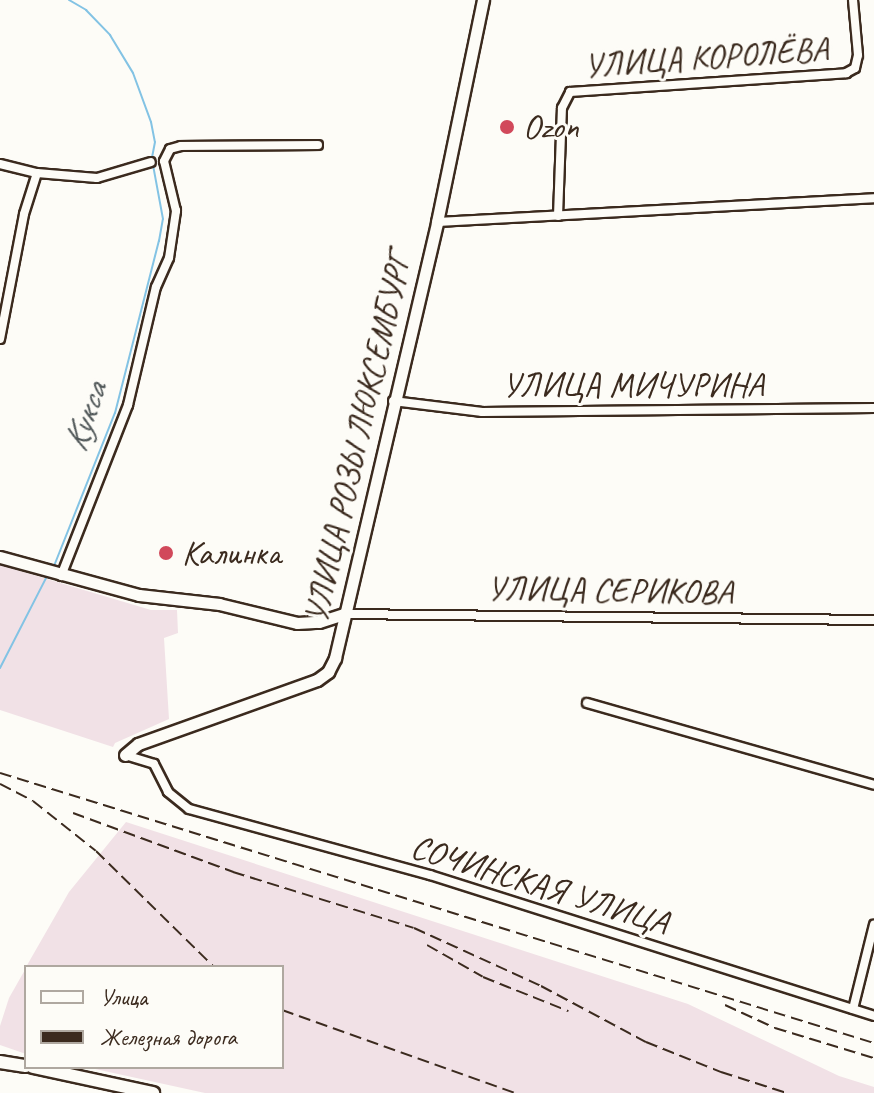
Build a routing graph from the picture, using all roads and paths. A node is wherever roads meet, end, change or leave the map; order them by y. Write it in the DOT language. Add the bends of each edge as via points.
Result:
graph roads {
  1 [pos="483,0"];
  2 [pos="853,0"];
  3 [pos="318,145"];
  4 [pos="151,162"];
  5 [pos="0,164"];
  6 [pos="37,173"];
  7 [pos="874,198"];
  8 [pos="558,216"];
  9 [pos="437,222"];
  10 [pos="0,339"];
  11 [pos="393,401"];
  12 [pos="874,408"];
  13 [pos="0,557"];
  14 [pos="54,574"];
  15 [pos="344,614"];
  16 [pos="874,620"];
  17 [pos="587,703"];
  18 [pos="125,755"];
  19 [pos="874,785"];
  20 [pos="874,925"];
  21 [pos="853,1009"];
  22 [pos="874,1016"];
  23 [pos="0,1062"];
  24 [pos="24,1066"];
  25 [pos="42,1069"];
  26 [pos="153,1093"];
  1 -- 9 [label="street, УЛИЦА РОЗЫ ЛЮКСЕМБУРГ"];
  2 -- 8 [label="street, УЛИЦА КОРОЛЁВА" via="858,55 855,68 846,73 570,92 562,108"];
  3 -- 14 [label="street" via="170,149 164,161 176,211 169,258 156,287 128,405"];
  4 -- 6 [label="street" via="97,178"];
  5 -- 6 [label="street"];
  6 -- 10 [label="street"];
  7 -- 8 [label="street"];
  8 -- 9 [label="street"];
  9 -- 11 [label="street, УЛИЦА РОЗЫ ЛЮКСЕМБУРГ"];
  11 -- 12 [label="street, УЛИЦА МИЧУРИНА" via="482,412"];
  11 -- 15 [label="street, УЛИЦА РОЗЫ ЛЮКСЕМБУРГ"];
  13 -- 14 [label="street"];
  14 -- 15 [label="street" via="297,623"];
  15 -- 16 [label="street, УЛИЦА СЕРИКОВА"];
  15 -- 18 [label="street, УЛИЦА РОЗЫ ЛЮКСЕМБУРГ" via="335,658 317,680 151,739"];
  17 -- 19 [label="street"];
  18 -- 21 [label="street, СОЧИНСКАЯ УЛИЦА" via="154,764 168,792 189,809 430,875"];
  20 -- 21 [label="street"];
  21 -- 22 [label="street, СОЧИНСКАЯ УЛИЦА"];
  23 -- 24 [label="main road"];
  25 -- 26 [label="main road"];
}
